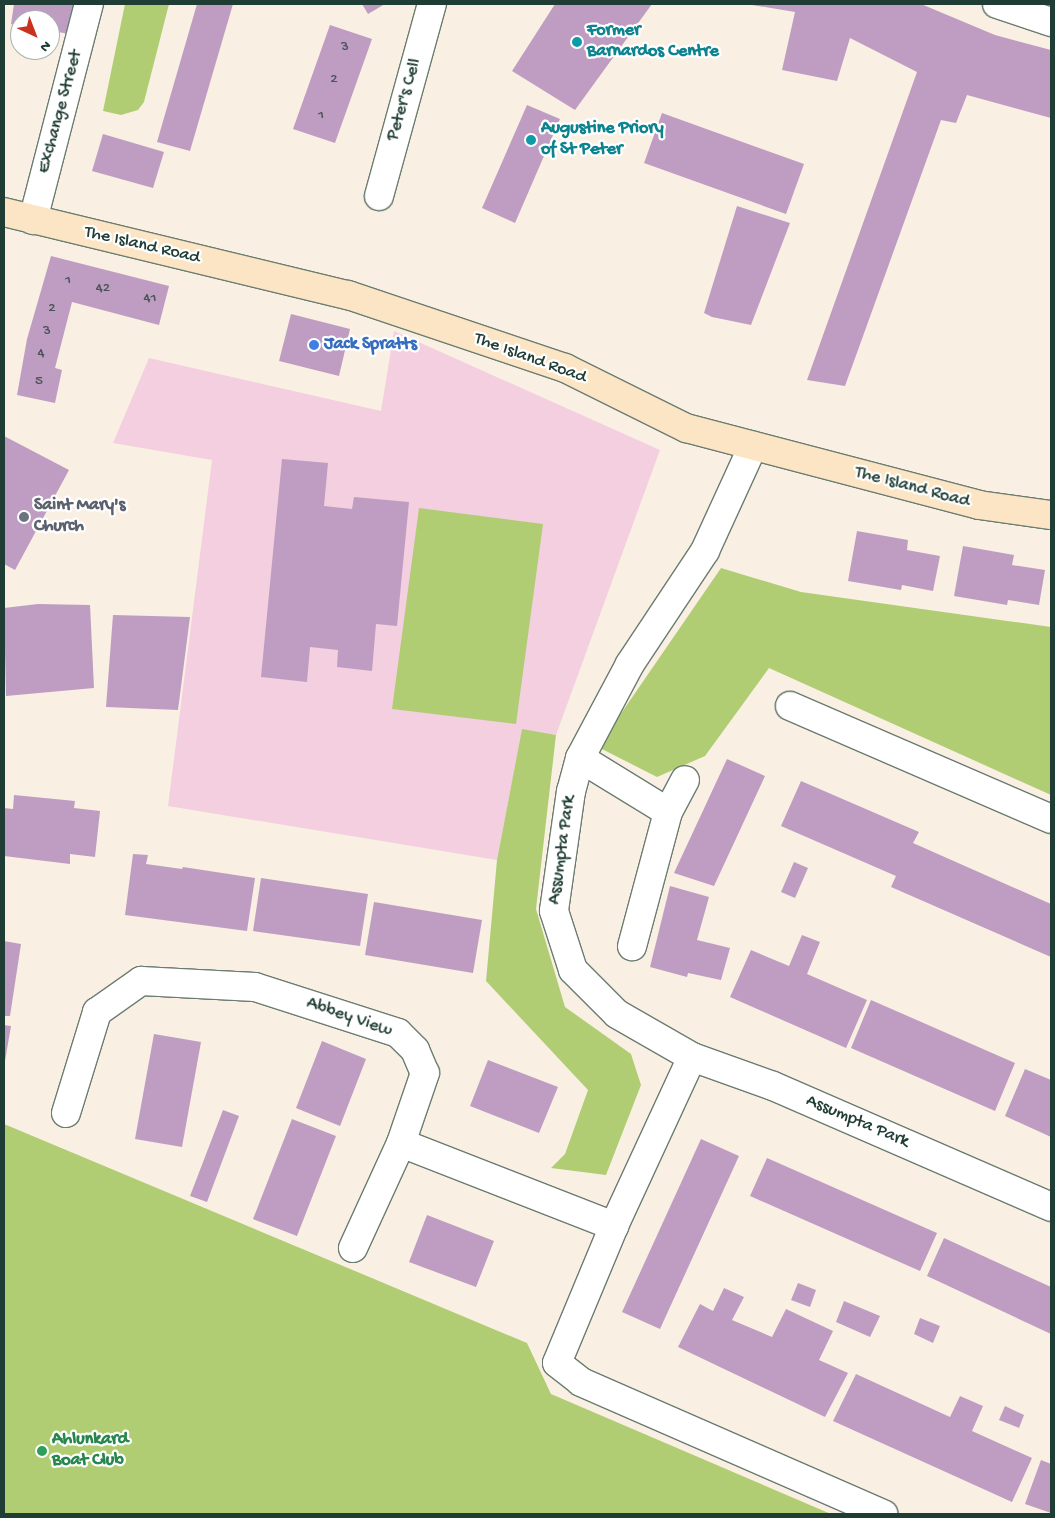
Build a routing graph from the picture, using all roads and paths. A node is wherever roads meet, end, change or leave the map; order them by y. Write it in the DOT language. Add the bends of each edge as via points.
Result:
graph roads {
  1 [pos="89,4"];
  2 [pos="432,4"];
  3 [pos="997,4"];
  4 [pos="1051,22"];
  5 [pos="379,196"];
  6 [pos="4,212"];
  7 [pos="33,220"];
  8 [pos="753,446"];
  9 [pos="1051,515"];
  10 [pos="790,706"];
  11 [pos="580,758"];
  12 [pos="686,780"];
  13 [pos="668,812"];
  14 [pos="1051,819"];
  15 [pos="632,946"];
  16 [pos="692,1057"];
  17 [pos="66,1114"];
  18 [pos="401,1143"];
  19 [pos="1051,1207"];
  20 [pos="614,1226"];
  21 [pos="353,1248"];
  22 [pos="884,1514"];
  1 -- 7 [label="street, Exchange Street"];
  2 -- 5 [label="street, Peter's Cell"];
  3 -- 4 [label="street"];
  6 -- 7 [label="main road, The Island Road"];
  7 -- 8 [label="main road, The Island Road" via="348,295 564,368 686,428"];
  8 -- 9 [label="main road, The Island Road" via="979,505"];
  8 -- 11 [label="street, Assumpta Park" via="705,550 630,664"];
  10 -- 14 [label="street"];
  11 -- 13 [label="street"];
  11 -- 16 [label="street, Assumpta Park" via="571,791 554,911 573,970 617,1014"];
  12 -- 13 [label="street"];
  13 -- 15 [label="street"];
  16 -- 19 [label="street, Assumpta Park" via="773,1086"];
  16 -- 20 [label="street"];
  17 -- 18 [label="street, Abbey View" via="97,1012 141,981 255,987 398,1033 415,1050 425,1072"];
  18 -- 20 [label="street"];
  18 -- 21 [label="street, Abbey View"];
  20 -- 22 [label="street" via="557,1363 581,1382"];
}
